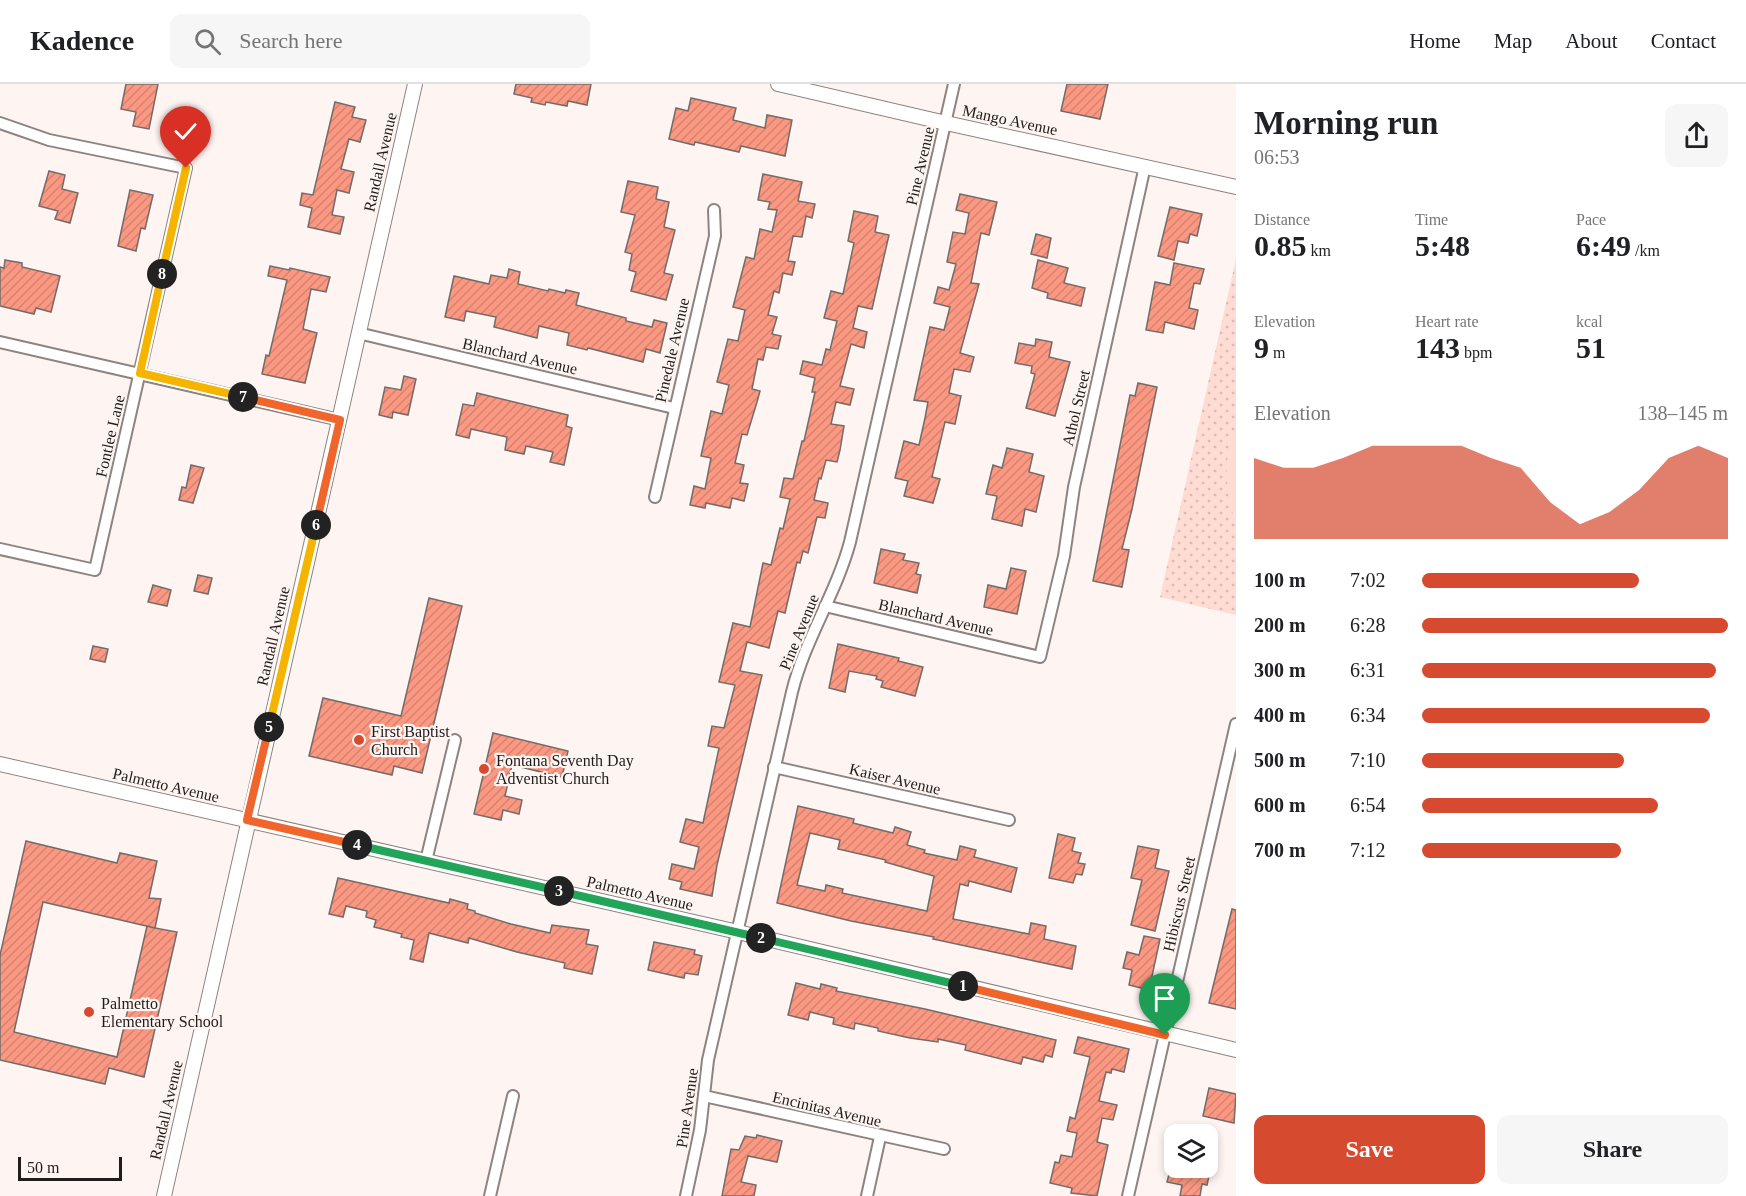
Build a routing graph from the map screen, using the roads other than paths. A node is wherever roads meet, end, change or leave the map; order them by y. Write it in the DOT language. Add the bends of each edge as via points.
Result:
graph roads {
  1 [pos="415,84"];
  2 [pos="778,84"];
  3 [pos="954,84"];
  4 [pos="0,123"];
  5 [pos="946,123"];
  6 [pos="1145,166"];
  7 [pos="1236,187"];
  8 [pos="714,210"];
  9 [pos="358,333"];
  10 [pos="0,342"];
  11 [pos="140,373"];
  12 [pos="674,408"];
  13 [pos="340,420"];
  14 [pos="655,497"];
  15 [pos="0,549"];
  16 [pos="825,606"];
  17 [pos="1040,657"];
  18 [pos="1236,724"];
  19 [pos="454,740"];
  20 [pos="0,764"];
  21 [pos="774,767"];
  22 [pos="247,820"];
  23 [pos="1009,820"];
  24 [pos="426,861"];
  25 [pos="738,932"];
  26 [pos="1165,1035"];
  27 [pos="1236,1050"];
  28 [pos="513,1096"];
  29 [pos="704,1096"];
  30 [pos="880,1137"];
  31 [pos="944,1149"];
  32 [pos="164,1196"];
  33 [pos="489,1196"];
  34 [pos="686,1196"];
  35 [pos="867,1196"];
  36 [pos="1128,1196"];
  1 -- 9 [label="street, Randall Avenue"];
  2 -- 5 [label="street, Mango Avenue"];
  3 -- 5 [label="street, Pine Avenue"];
  4 -- 11 [label="street, Fontlee Lane" via="49,140 186,168"];
  5 -- 6 [label="street, Mango Avenue"];
  5 -- 16 [label="street, Pine Avenue" via="850,542"];
  6 -- 7 [label="street, Mango Avenue"];
  6 -- 17 [label="street, Athol Street"];
  8 -- 12 [label="street, Pinedale Avenue" via="715,236"];
  9 -- 12 [label="street, Blanchard Avenue"];
  9 -- 13 [label="street, Randall Avenue"];
  10 -- 11 [label="street"];
  11 -- 13 [label="street"];
  11 -- 15 [label="street, Fontlee Lane" via="95,570"];
  12 -- 14 [label="street, Pinedale Avenue"];
  13 -- 22 [label="street, Randall Avenue"];
  16 -- 17 [label="street, Blanchard Avenue"];
  16 -- 21 [label="street, Pine Avenue" via="797,670"];
  18 -- 26 [label="street, Hibiscus Street"];
  19 -- 24 [label="street"];
  20 -- 22 [label="street, Palmetto Avenue"];
  21 -- 23 [label="street, Kaiser Avenue"];
  21 -- 25 [label="street, Pine Avenue"];
  22 -- 24 [label="street, Palmetto Avenue"];
  22 -- 32 [label="street, Randall Avenue"];
  24 -- 25 [label="street, Palmetto Avenue"];
  25 -- 26 [label="street, Palmetto Avenue"];
  25 -- 29 [label="street, Pine Avenue" via="708,1060"];
  26 -- 27 [label="street, Palmetto Avenue"];
  26 -- 36 [label="street, Hibiscus Street"];
  28 -- 33 [label="street"];
  29 -- 30 [label="street, Encinitas Avenue"];
  29 -- 34 [label="street, Pine Avenue"];
  30 -- 31 [label="street, Encinitas Avenue"];
  30 -- 35 [label="street"];
}
